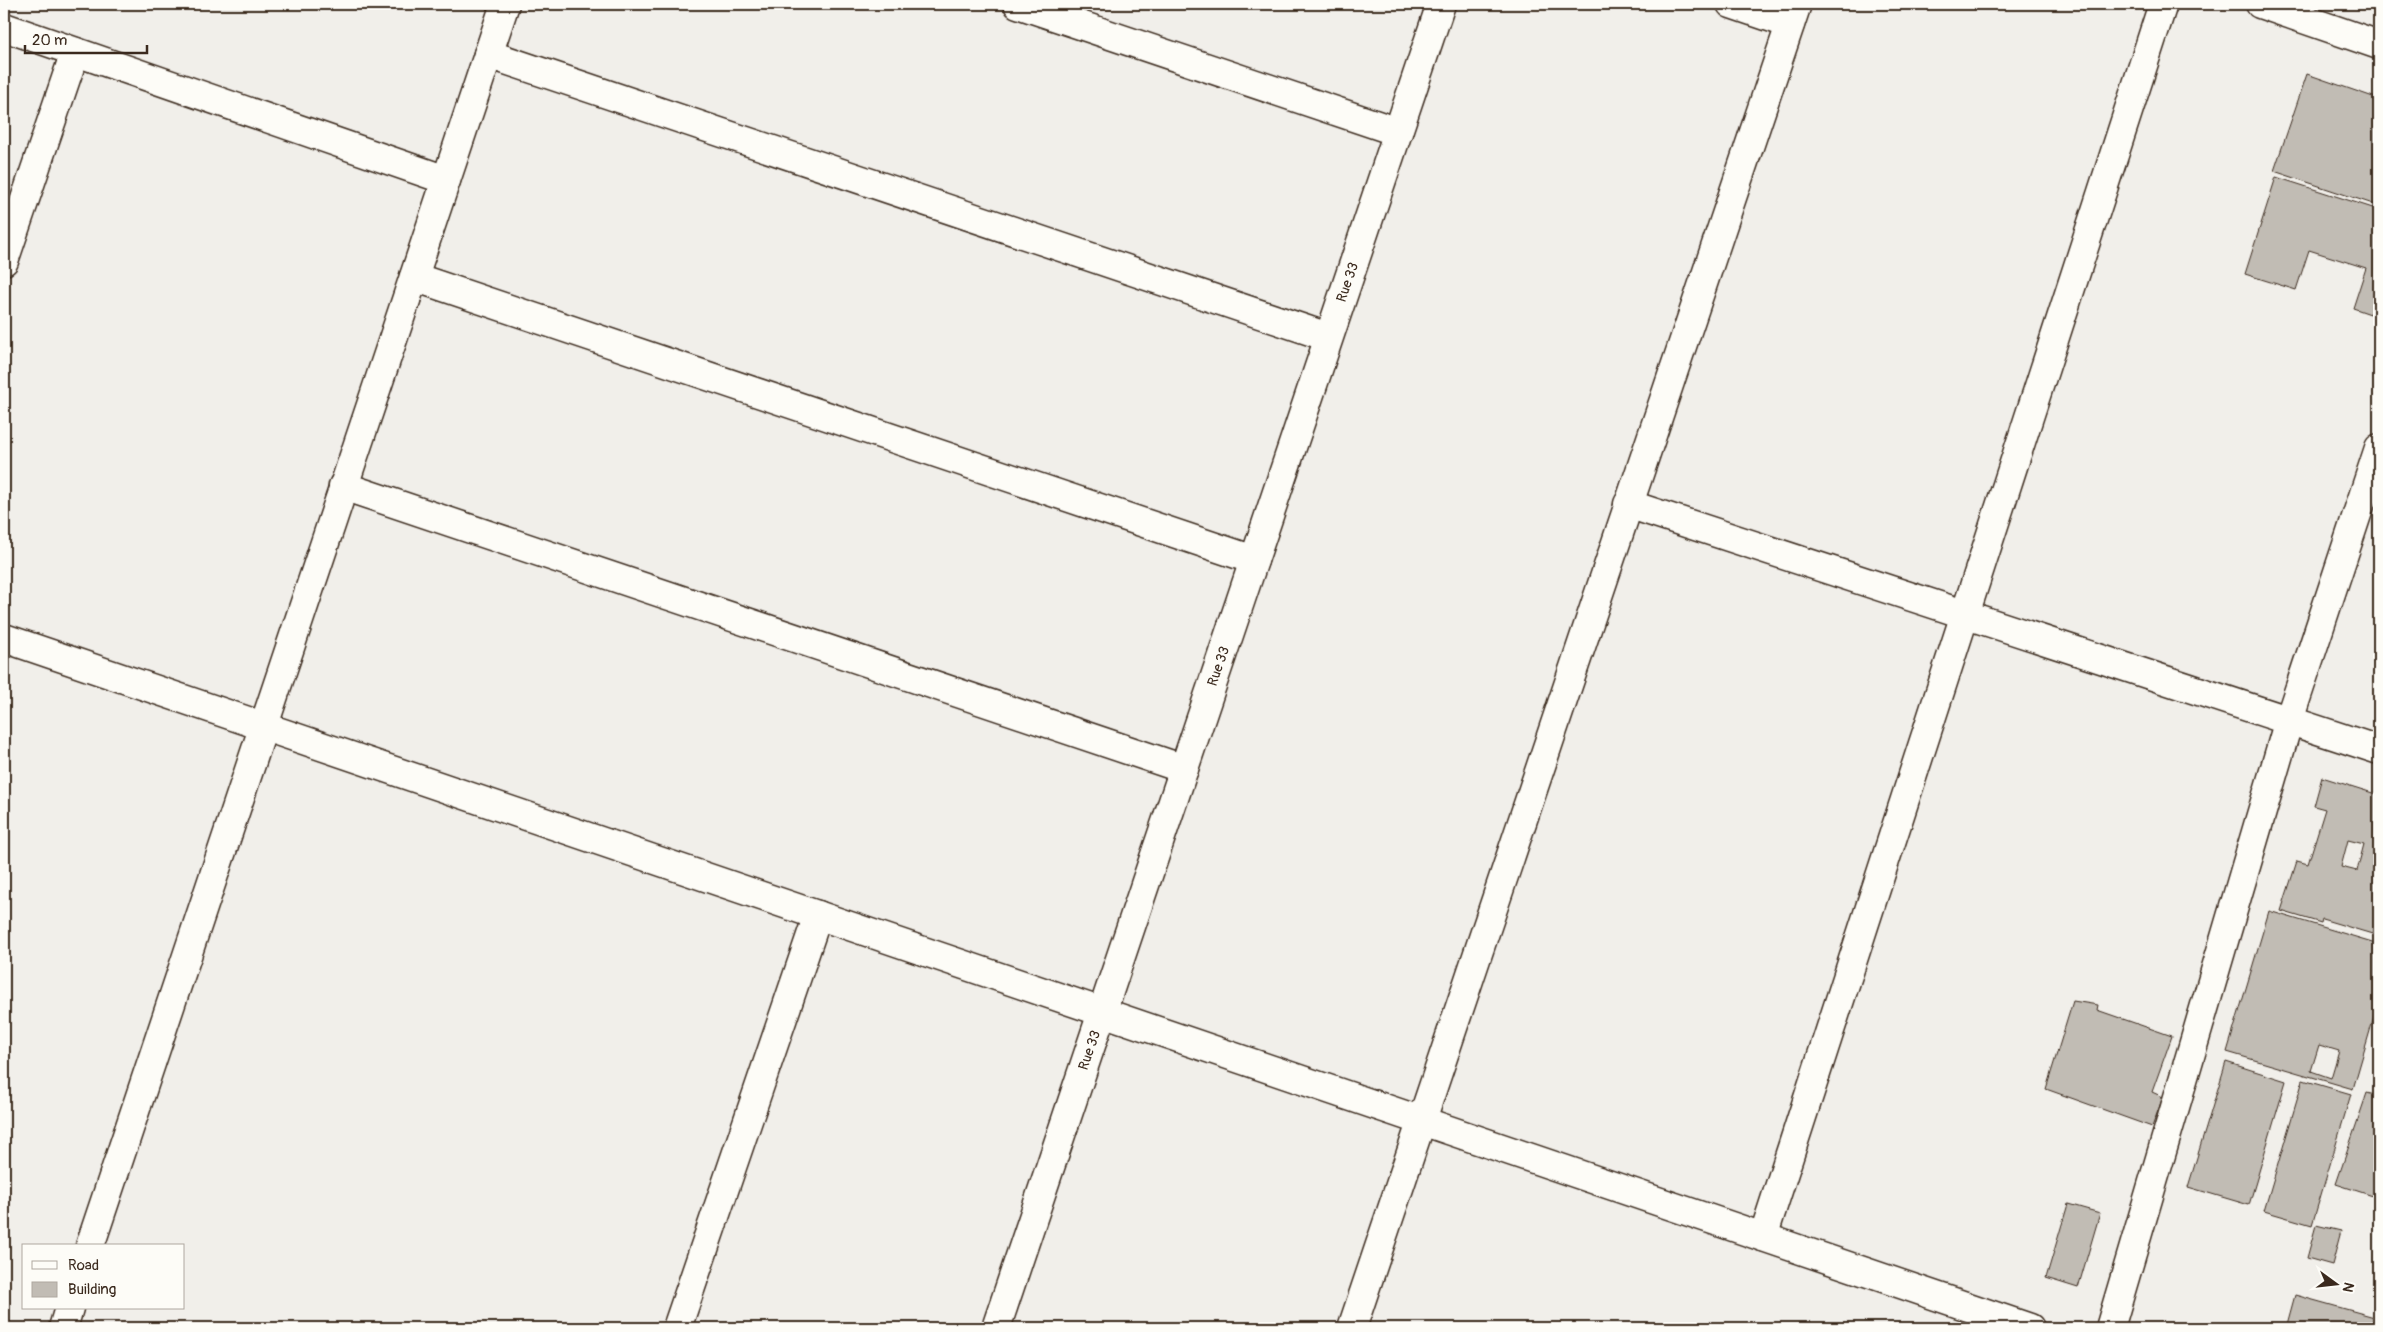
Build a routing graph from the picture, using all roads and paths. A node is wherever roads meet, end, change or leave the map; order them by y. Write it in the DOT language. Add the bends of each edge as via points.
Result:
graph roads {
  1 [pos="505,4"];
  2 [pos="1018,4"];
  3 [pos="1441,4"];
  4 [pos="1731,4"];
  5 [pos="2163,4"];
  6 [pos="2260,4"];
  7 [pos="1793,14"];
  8 [pos="4,27"];
  9 [pos="2379,45"];
  10 [pos="75,52"];
  11 [pos="488,54"];
  12 [pos="1398,132"];
  13 [pos="446,180"];
  14 [pos="4,261"];
  15 [pos="414,277"];
  16 [pos="1328,337"];
  17 [pos="2379,448"];
  18 [pos="343,486"];
  19 [pos="1628,504"];
  20 [pos="1254,560"];
  21 [pos="1965,614"];
  22 [pos="4,638"];
  23 [pos="2289,720"];
  24 [pos="263,726"];
  25 [pos="2379,750"];
  26 [pos="1184,769"];
  27 [pos="818,915"];
  28 [pos="1102,1012"];
  29 [pos="1421,1121"];
  30 [pos="1763,1237"];
  31 [pos="91,1244"];
  32 [pos="68,1310"];
  33 [pos="63,1328"];
  34 [pos="677,1328"];
  35 [pos="996,1328"];
  36 [pos="1352,1328"];
  37 [pos="2030,1328"];
  38 [pos="2110,1328"];
  1 -- 11 [label="street"];
  2 -- 12 [label="street"];
  3 -- 12 [label="street, Rue 33"];
  4 -- 7 [label="street"];
  5 -- 21 [label="street"];
  6 -- 9 [label="street"];
  7 -- 19 [label="street"];
  8 -- 10 [label="street"];
  10 -- 13 [label="street"];
  10 -- 14 [label="street"];
  11 -- 13 [label="street"];
  11 -- 16 [label="street"];
  12 -- 16 [label="street, Rue 33"];
  13 -- 15 [label="street"];
  15 -- 18 [label="street"];
  15 -- 20 [label="street"];
  16 -- 20 [label="street, Rue 33"];
  17 -- 23 [label="street"];
  18 -- 24 [label="street"];
  18 -- 26 [label="street"];
  19 -- 21 [label="street"];
  19 -- 29 [label="street"];
  20 -- 26 [label="street, Rue 33"];
  21 -- 23 [label="street"];
  21 -- 30 [label="street"];
  22 -- 24 [label="street"];
  23 -- 25 [label="street"];
  23 -- 38 [label="street"];
  24 -- 27 [label="street"];
  24 -- 31 [label="street"];
  26 -- 28 [label="street, Rue 33"];
  27 -- 28 [label="street"];
  27 -- 34 [label="street"];
  28 -- 29 [label="street"];
  28 -- 35 [label="street, Rue 33"];
  29 -- 30 [label="street"];
  29 -- 36 [label="street"];
  30 -- 37 [label="street"];
  32 -- 33 [label="street"];
}
